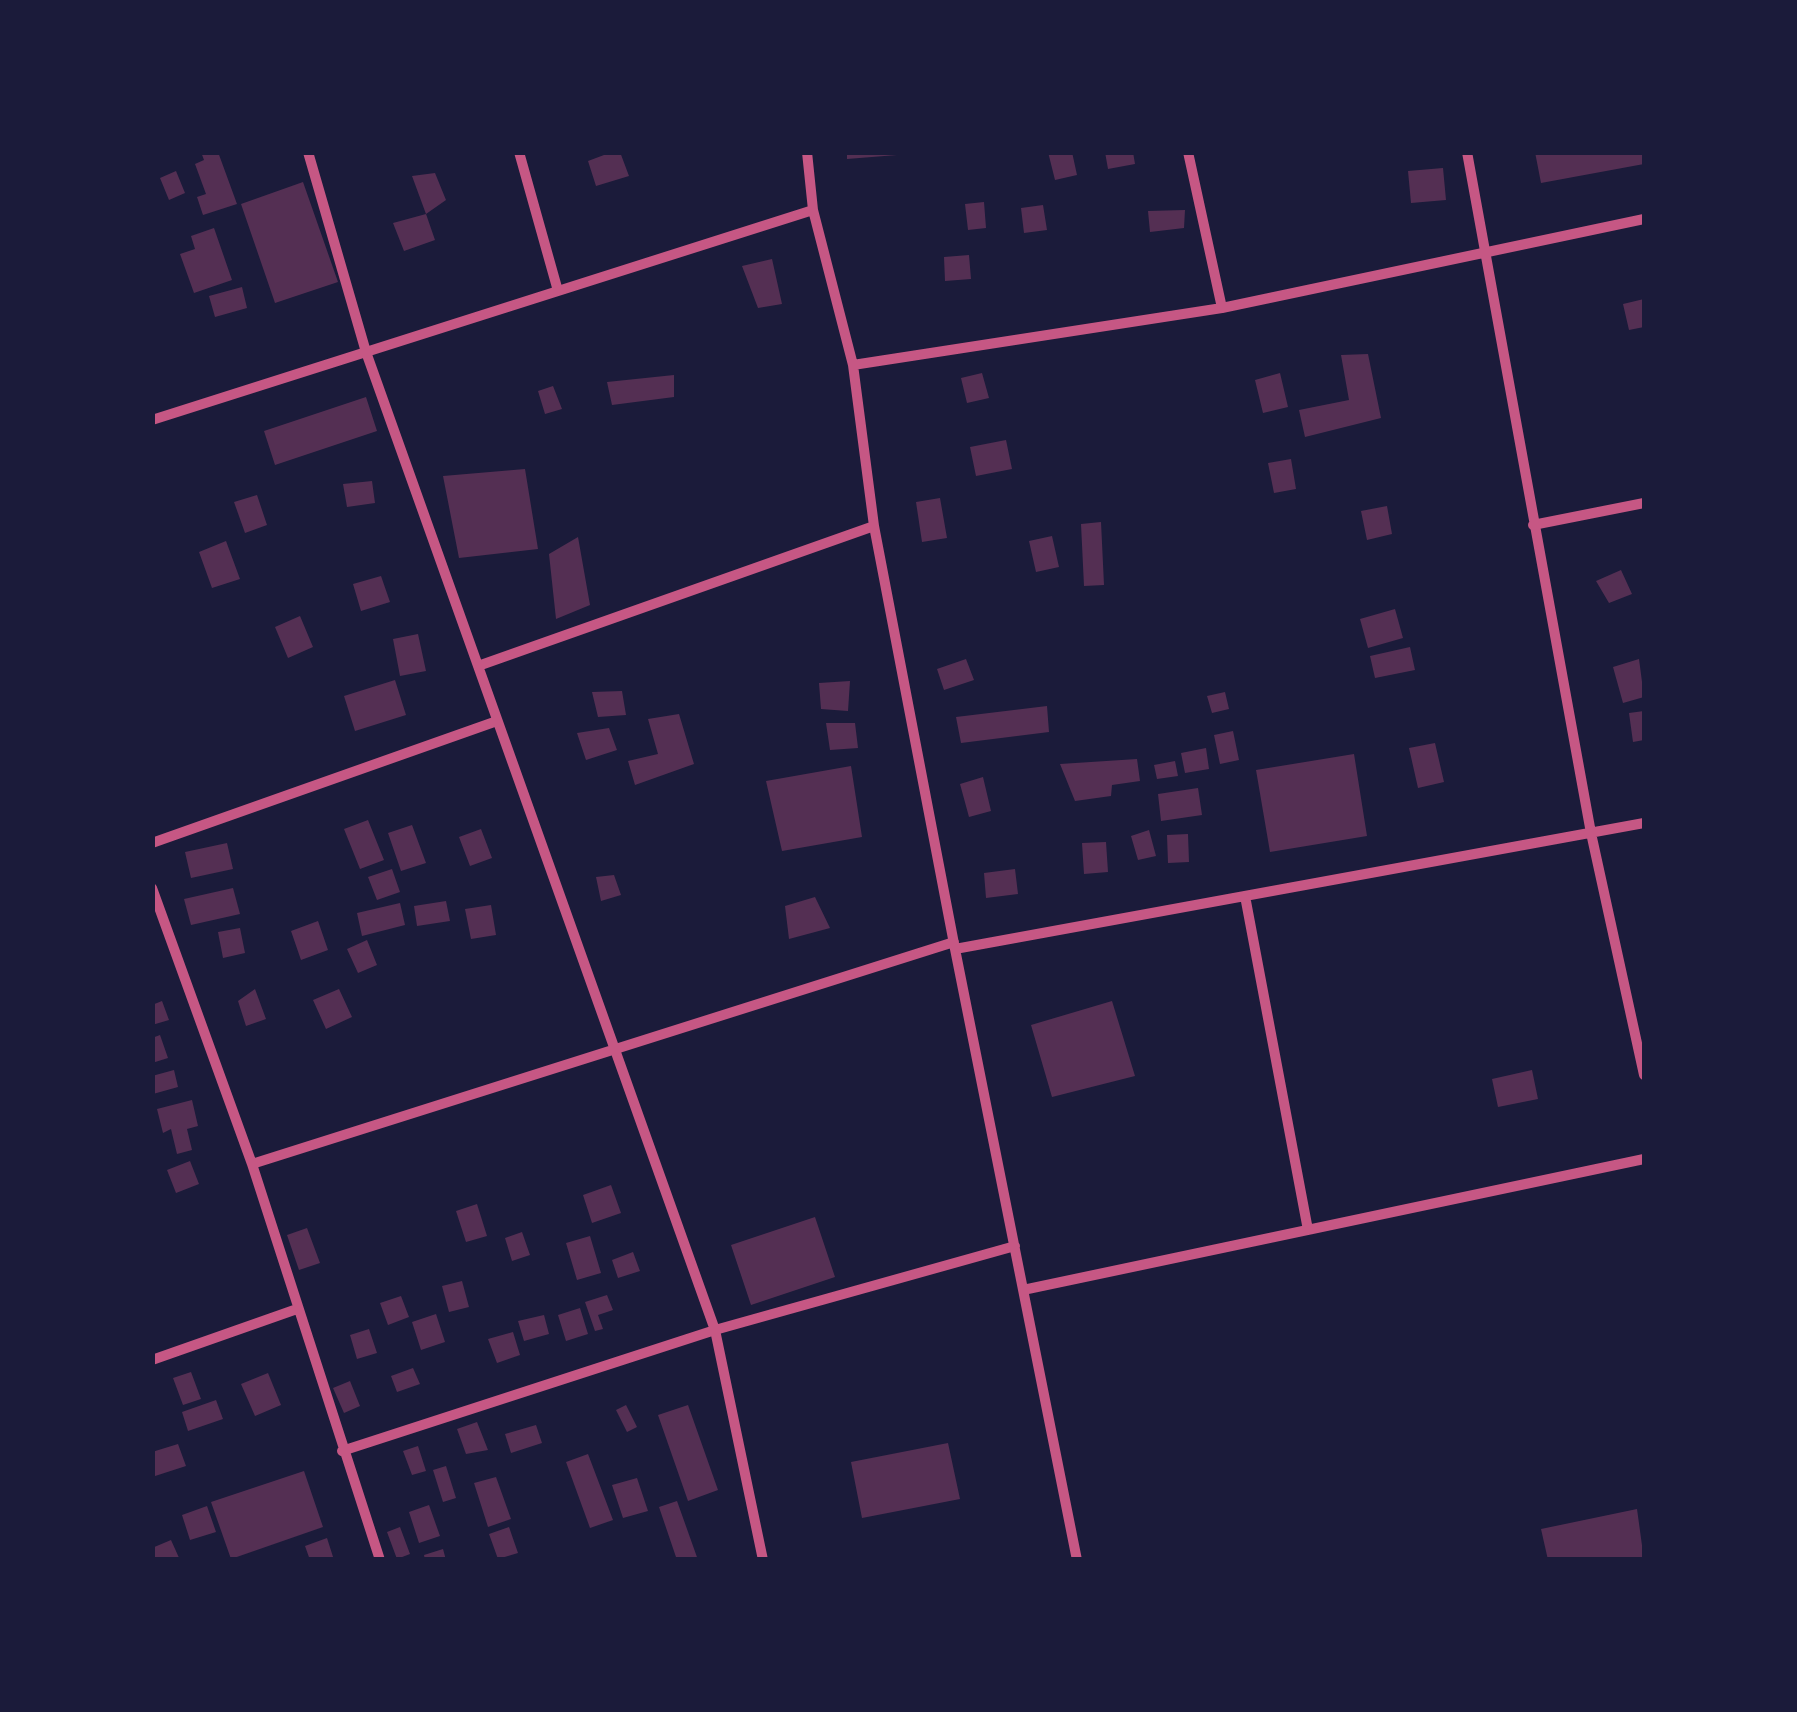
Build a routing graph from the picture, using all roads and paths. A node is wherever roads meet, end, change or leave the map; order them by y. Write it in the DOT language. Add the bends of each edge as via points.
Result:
graph roads {
  1 [pos="308,152"];
  2 [pos="518,152"];
  3 [pos="807,152"];
  4 [pos="1188,152"];
  5 [pos="1467,152"];
  6 [pos="814,210"];
  7 [pos="1644,218"];
  8 [pos="1484,250"];
  9 [pos="558,292"];
  10 [pos="1222,308"];
  11 [pos="366,352"];
  12 [pos="853,365"];
  13 [pos="152,420"];
  14 [pos="1644,504"];
  15 [pos="1533,525"];
  16 [pos="874,526"];
  17 [pos="478,666"];
  18 [pos="498,721"];
  19 [pos="1644,823"];
  20 [pos="1591,834"];
  21 [pos="152,843"];
  22 [pos="152,888"];
  23 [pos="1245,896"];
  24 [pos="954,946"];
  25 [pos="614,1048"];
  26 [pos="1644,1075"];
  27 [pos="1644,1158"];
  28 [pos="252,1164"];
  29 [pos="1308,1230"];
  30 [pos="1014,1246"];
  31 [pos="1023,1290"];
  32 [pos="297,1308"];
  33 [pos="715,1330"];
  34 [pos="152,1360"];
  35 [pos="342,1450"];
  36 [pos="380,1560"];
  37 [pos="763,1560"];
  38 [pos="1077,1560"];
  1 -- 11 [label="street"];
  2 -- 9 [label="street"];
  3 -- 6 [label="street"];
  4 -- 10 [label="street"];
  5 -- 8 [label="street"];
  6 -- 9 [label="street"];
  6 -- 12 [label="street"];
  7 -- 8 [label="street"];
  8 -- 10 [label="street"];
  8 -- 15 [label="street"];
  9 -- 11 [label="street"];
  10 -- 12 [label="street"];
  11 -- 13 [label="street"];
  11 -- 17 [label="street"];
  12 -- 16 [label="street"];
  14 -- 15 [label="street"];
  15 -- 20 [label="street"];
  16 -- 17 [label="street"];
  16 -- 24 [label="street"];
  17 -- 18 [label="street"];
  18 -- 21 [label="street"];
  18 -- 25 [label="street"];
  19 -- 20 [label="street"];
  20 -- 23 [label="street"];
  20 -- 26 [label="street"];
  22 -- 28 [label="street"];
  23 -- 24 [label="street"];
  23 -- 29 [label="street"];
  24 -- 25 [label="street"];
  24 -- 30 [label="street"];
  25 -- 28 [label="street"];
  25 -- 33 [label="street"];
  27 -- 29 [label="street"];
  28 -- 32 [label="street"];
  29 -- 31 [label="street"];
  30 -- 31 [label="street"];
  30 -- 33 [label="street"];
  31 -- 38 [label="street"];
  32 -- 34 [label="street"];
  32 -- 35 [label="street"];
  33 -- 35 [label="street"];
  33 -- 37 [label="street"];
  35 -- 36 [label="street"];
}
